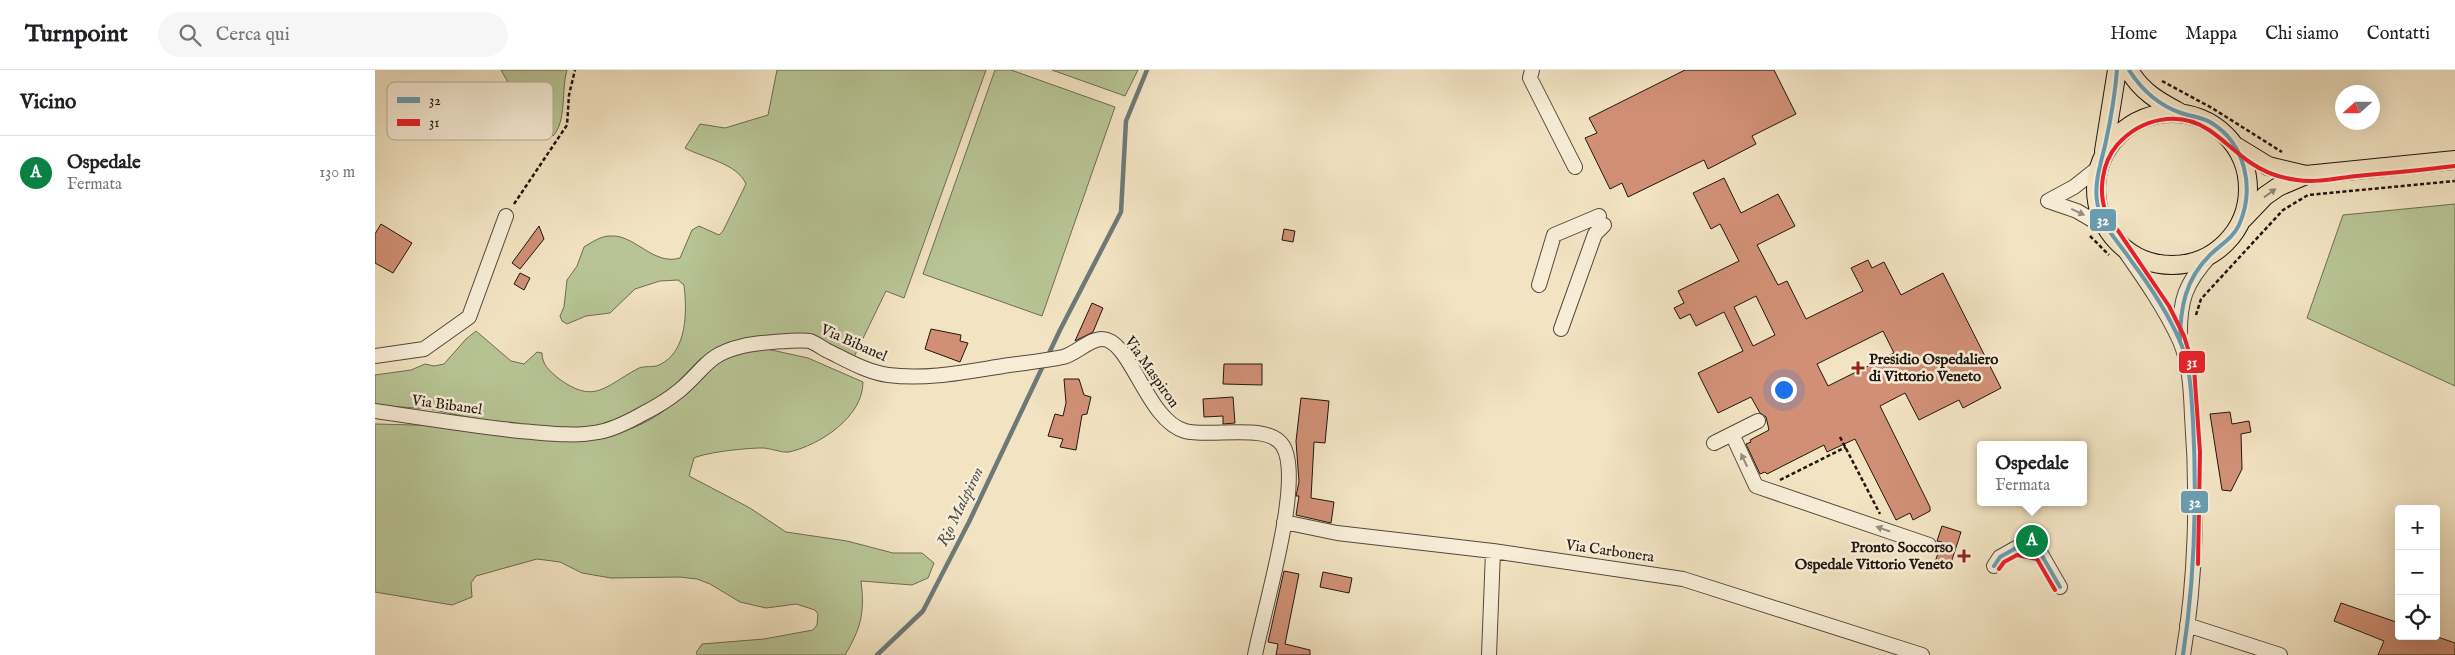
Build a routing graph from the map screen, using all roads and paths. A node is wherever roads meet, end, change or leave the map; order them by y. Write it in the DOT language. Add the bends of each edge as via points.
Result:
graph roads {
  1 [pos="575,70"];
  2 [pos="1533,70"];
  3 [pos="2117,70"];
  4 [pos="2129,70"];
  5 [pos="2157,79"];
  6 [pos="2179,112"];
  7 [pos="2235,145"];
  8 [pos="2287,155"];
  9 [pos="2455,160"];
  10 [pos="2101,161"];
  11 [pos="1575,167"];
  12 [pos="2306,175"];
  13 [pos="2455,181"];
  14 [pos="506,216"];
  15 [pos="2241,221"];
  16 [pos="2106,228"];
  17 [pos="2122,247"];
  18 [pos="2211,255"];
  19 [pos="1539,286"];
  20 [pos="2195,321"];
  21 [pos="1561,329"];
  22 [pos="2180,342"];
  23 [pos="375,356"];
  24 [pos="1017,364"];
  25 [pos="375,411"];
  26 [pos="1758,421"];
  27 [pos="1731,434"];
  28 [pos="1840,437"];
  29 [pos="1714,443"];
  30 [pos="1846,447"];
  31 [pos="1764,488"];
  32 [pos="1880,514"];
  33 [pos="1284,522"];
  34 [pos="1929,545"];
  35 [pos="1493,551"];
  36 [pos="1994,566"];
  37 [pos="2060,587"];
  38 [pos="2187,625"];
  39 [pos="1255,655"];
  40 [pos="1489,655"];
  41 [pos="1922,655"];
  42 [pos="2183,655"];
  43 [pos="2280,655"];
  1 -- 14 [label="path" via="567,124"];
  2 -- 11 [label="street" via="1530,78"];
  3 -- 10 [label="main road"];
  4 -- 6 [label="main road" via="2157,101"];
  5 -- 8 [label="path" via="2212,108"];
  6 -- 7 [label="main road" via="2211,123"];
  6 -- 10 [label="main road" via="2143,118 2121,132"];
  7 -- 12 [label="main road" via="2268,166"];
  7 -- 15 [label="main road" via="2244,163 2248,182 2247,202"];
  9 -- 12 [label="main road"];
  10 -- 16 [label="main road" via="2096,188 2098,209"];
  10 -- 16 [label="street, one-way" via="2074,187 2048,201 2077,211"];
  15 -- 12 [label="main road, one-way" via="2265,196"];
  13 -- 20 [label="path" via="2308,194 2297,199 2201,299"];
  14 -- 23 [label="street" via="469,317 424,349"];
  15 -- 18 [label="main road" via="2223,246"];
  16 -- 17 [label="main road"];
  17 -- 18 [label="main road" via="2138,258 2156,264 2194,262"];
  17 -- 22 [label="street" via="2154,294"];
  18 -- 22 [label="street" via="2196,271 2184,294 2179,319"];
  19 -- 21 [label="street" via="1554,235 1602,221"];
  22 -- 38 [label="street" via="2189,372 2196,467"];
  24 -- 25 [label="street, Via Bibanel" via="939,376 886,375 853,364 809,341 747,345 723,351 710,359 680,390 655,407 600,432 560,435"];
  24 -- 33 [label="street, Via Maspiron" via="1063,357 1097,340 1106,340 1125,357 1153,405 1175,427 1218,434 1263,432 1278,439 1284,446 1289,467"];
  26 -- 27 [label="street"];
  27 -- 29 [label="street"];
  31 -- 27 [label="street, one-way" via="1757,486"];
  28 -- 30 [label="path"];
  30 -- 31 [label="path"];
  30 -- 32 [label="path"];
  34 -- 31 [label="street, one-way"];
  33 -- 35 [label="street, Via Carbonera" via="1337,533"];
  33 -- 39 [label="street, Via Maspiron"];
  35 -- 40 [label="street"];
  35 -- 41 [label="street, Via Carbonera" via="1683,579"];
  36 -- 37 [label="street" via="2000,557 2016,548 2041,554"];
  38 -- 42 [label="street"];
  38 -- 43 [label="street"];
}
